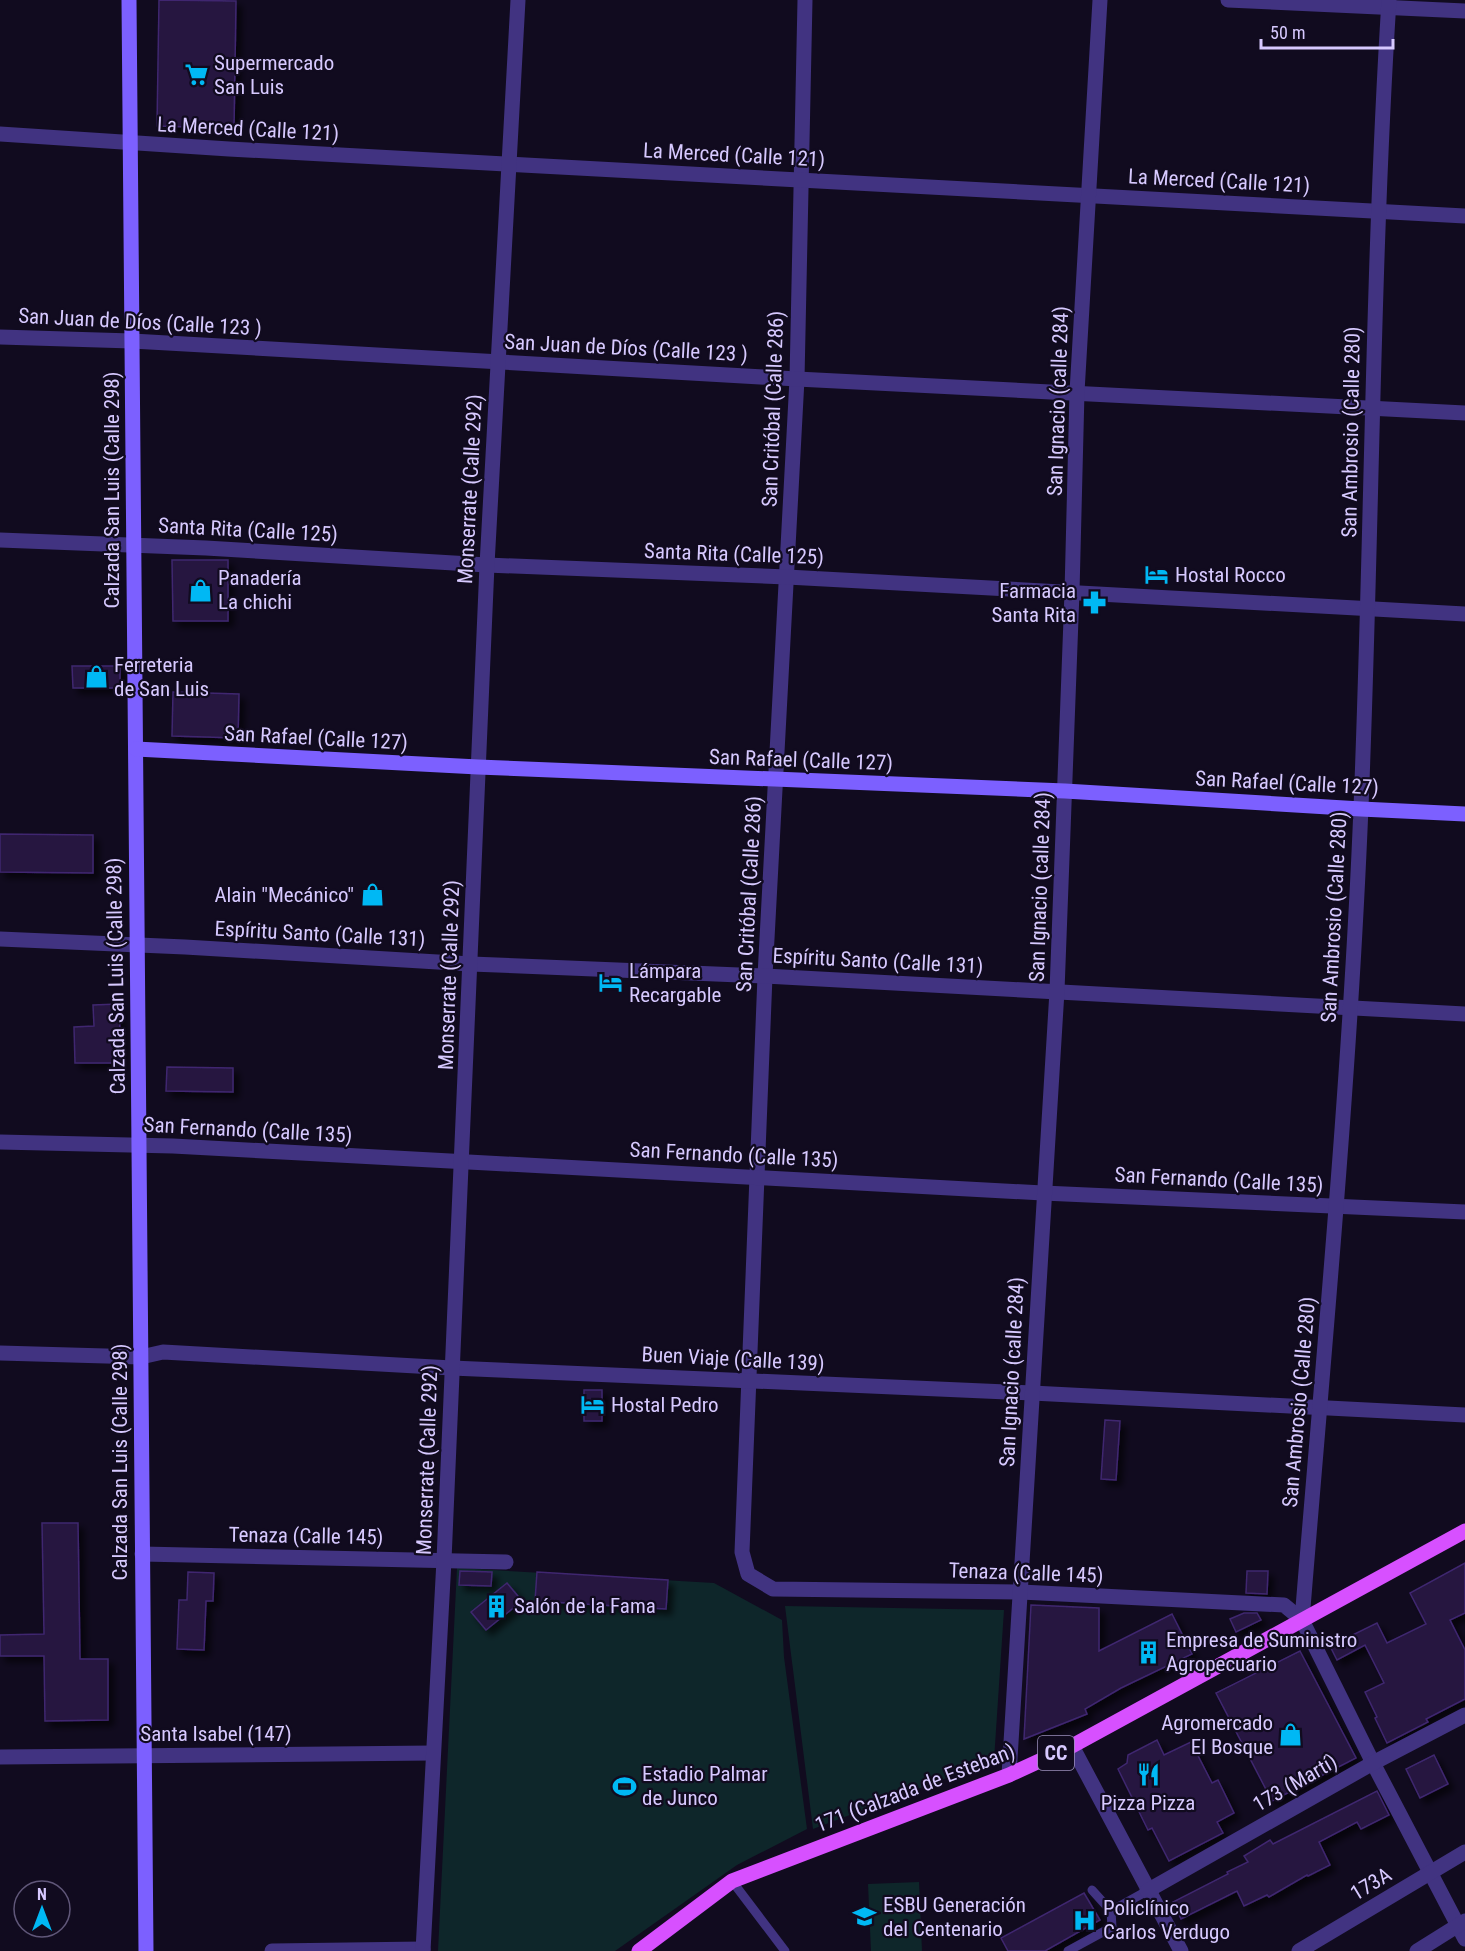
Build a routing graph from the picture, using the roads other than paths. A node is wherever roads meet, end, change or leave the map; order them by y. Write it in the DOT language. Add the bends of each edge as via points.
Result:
graph roads {
  1 [pos="129,0"];
  2 [pos="518,0"];
  3 [pos="805,0"];
  4 [pos="1100,0"];
  5 [pos="1228,0"];
  6 [pos="1389,3"];
  7 [pos="1465,11"];
  8 [pos="0,134"];
  9 [pos="130,143"];
  10 [pos="509,164"];
  11 [pos="800,180"];
  12 [pos="1089,195"];
  13 [pos="1378,211"];
  14 [pos="1465,216"];
  15 [pos="0,337"];
  16 [pos="132,341"];
  17 [pos="497,362"];
  18 [pos="797,379"];
  19 [pos="1077,392"];
  20 [pos="1372,408"];
  21 [pos="1465,413"];
  22 [pos="0,540"];
  23 [pos="134,546"];
  24 [pos="487,565"];
  25 [pos="787,577"];
  26 [pos="1072,592"];
  27 [pos="1368,609"];
  28 [pos="1465,614"];
  29 [pos="135,749"];
  30 [pos="478,767"];
  31 [pos="776,780"];
  32 [pos="1065,791"];
  33 [pos="1361,809"];
  34 [pos="1465,814"];
  35 [pos="0,939"];
  36 [pos="137,945"];
  37 [pos="471,964"];
  38 [pos="765,976"];
  39 [pos="1056,991"];
  40 [pos="1350,1008"];
  41 [pos="1465,1014"];
  42 [pos="0,1142"];
  43 [pos="139,1146"];
  44 [pos="462,1162"];
  45 [pos="757,1177"];
  46 [pos="1043,1192"];
  47 [pos="1337,1206"];
  48 [pos="1465,1212"];
  49 [pos="0,1353"];
  50 [pos="141,1357"];
  51 [pos="452,1368"];
  52 [pos="749,1381"];
  53 [pos="1032,1393"];
  54 [pos="1319,1408"];
  55 [pos="1465,1415"];
  56 [pos="1465,1531"];
  57 [pos="142,1554"];
  58 [pos="444,1560"];
  59 [pos="506,1562"];
  60 [pos="748,1574"];
  61 [pos="1021,1592"];
  62 [pos="1302,1620"];
  63 [pos="1465,1715"];
  64 [pos="1072,1746"];
  65 [pos="433,1753"];
  66 [pos="144,1755"];
  67 [pos="0,1757"];
  68 [pos="1373,1763"];
  69 [pos="1009,1775"];
  70 [pos="1465,1852"];
  71 [pos="1431,1873"];
  72 [pos="732,1881"];
  73 [pos="1092,1890"];
  74 [pos="1148,1891"];
  75 [pos="1111,1911"];
  76 [pos="1462,1929"];
  77 [pos="423,1950"];
  78 [pos="146,1951"];
  79 [pos="272,1951"];
  80 [pos="639,1951"];
  81 [pos="785,1951"];
  82 [pos="1068,1951"];
  83 [pos="1180,1951"];
  84 [pos="1299,1951"];
  85 [pos="1417,1951"];
  1 -- 9 [label="main road, Calzada San Luis (Calle 298)"];
  2 -- 10 [label="street, Monserrate (Calle 292)"];
  3 -- 11 [label="street, San Critóbal (Calle 286)"];
  4 -- 12 [label="street, San Ignacio (calle 284)"];
  5 -- 6 [label="street"];
  6 -- 7 [label="street"];
  6 -- 13 [label="street, San Ambrosio (Calle 280)"];
  8 -- 9 [label="street, La Merced (Calle 121)"];
  9 -- 10 [label="street, La Merced (Calle 121)"];
  9 -- 16 [label="main road, Calzada San Luis (Calle 298)"];
  10 -- 11 [label="street, La Merced (Calle 121)"];
  10 -- 17 [label="street, Monserrate (Calle 292)"];
  11 -- 12 [label="street, La Merced (Calle 121)"];
  11 -- 18 [label="street, San Critóbal (Calle 286)"];
  12 -- 13 [label="street, La Merced (Calle 121)"];
  12 -- 19 [label="street, San Ignacio (calle 284)"];
  13 -- 14 [label="street, La Merced (Calle 121)"];
  13 -- 20 [label="street, San Ambrosio (Calle 280)"];
  15 -- 16 [label="street, San Juan de Díos (Calle 123 )"];
  16 -- 17 [label="street, San Juan de Díos (Calle 123 )"];
  16 -- 23 [label="main road, Calzada San Luis (Calle 298)"];
  17 -- 18 [label="street, San Juan de Díos (Calle 123 )"];
  17 -- 24 [label="street, Monserrate (Calle 292)"];
  18 -- 19 [label="street, San Juan de Díos (Calle 123 )"];
  18 -- 25 [label="street, San Critóbal (Calle 286)"];
  19 -- 20 [label="street, San Juan de Díos (Calle 123 )"];
  19 -- 26 [label="street, San Ignacio (calle 284)"];
  20 -- 21 [label="street, San Juan de Díos (Calle 123 )"];
  20 -- 27 [label="street, San Ambrosio (Calle 280)"];
  22 -- 23 [label="street, Santa Rita (Calle 125)"];
  23 -- 24 [label="street, Santa Rita (Calle 125)"];
  23 -- 29 [label="main road, Calzada San Luis (Calle 298)"];
  24 -- 25 [label="street, Santa Rita (Calle 125)"];
  24 -- 30 [label="street, Monserrate (Calle 292)"];
  25 -- 26 [label="street, Santa Rita (Calle 125)"];
  25 -- 31 [label="street, San Critóbal (Calle 286)"];
  26 -- 27 [label="street, Santa Rita (Calle 125)"];
  26 -- 32 [label="street, San Ignacio (calle 284)"];
  27 -- 28 [label="street, Santa Rita (Calle 125)"];
  27 -- 33 [label="street, San Ambrosio (Calle 280)"];
  29 -- 30 [label="main road, San Rafael (Calle 127)"];
  29 -- 36 [label="main road, Calzada San Luis (Calle 298)"];
  30 -- 31 [label="main road, San Rafael (Calle 127)"];
  30 -- 37 [label="street, Monserrate (Calle 292)"];
  31 -- 32 [label="main road, San Rafael (Calle 127)"];
  31 -- 38 [label="street, San Critóbal (Calle 286)"];
  32 -- 33 [label="main road, San Rafael (Calle 127)"];
  32 -- 39 [label="street, San Ignacio (calle 284)"];
  33 -- 34 [label="main road, San Rafael (Calle 127)"];
  33 -- 40 [label="street, San Ambrosio (Calle 280)"];
  35 -- 36 [label="street, Espíritu Santo (Calle 131)"];
  36 -- 37 [label="street, Espíritu Santo (Calle 131)"];
  36 -- 43 [label="main road, Calzada San Luis (Calle 298)"];
  37 -- 38 [label="street, Espíritu Santo (Calle 131)"];
  37 -- 44 [label="street, Monserrate (Calle 292)"];
  38 -- 39 [label="street, Espíritu Santo (Calle 131)"];
  38 -- 45 [label="street, San Critóbal (Calle 286)"];
  39 -- 40 [label="street, Espíritu Santo (Calle 131)"];
  39 -- 46 [label="street, San Ignacio (calle 284)"];
  40 -- 41 [label="street, Espíritu Santo (Calle 131)"];
  40 -- 47 [label="street, San Ambrosio (Calle 280)"];
  42 -- 43 [label="street, San Fernando (Calle 135)"];
  43 -- 44 [label="street, San Fernando (Calle 135)"];
  43 -- 50 [label="main road, Calzada San Luis (Calle 298)"];
  44 -- 45 [label="street, San Fernando (Calle 135)"];
  44 -- 51 [label="street, Monserrate (Calle 292)"];
  45 -- 46 [label="street, San Fernando (Calle 135)"];
  45 -- 52 [label="street, San Critóbal (Calle 286)"];
  46 -- 47 [label="street, San Fernando (Calle 135)"];
  46 -- 53 [label="street, San Ignacio (calle 284)"];
  47 -- 48 [label="street, San Fernando (Calle 135)"];
  47 -- 54 [label="street, San Ambrosio (Calle 280)"];
  49 -- 50 [label="street, Buen Viaje (Calle 139)"];
  50 -- 51 [label="street, Buen Viaje (Calle 139)" via="163,1352"];
  50 -- 57 [label="main road, Calzada San Luis (Calle 298)"];
  51 -- 52 [label="street, Buen Viaje (Calle 139)"];
  51 -- 58 [label="street, Monserrate (Calle 292)"];
  52 -- 53 [label="street, Buen Viaje (Calle 139)"];
  52 -- 60 [label="street, San Critóbal (Calle 286)" via="742,1552"];
  53 -- 54 [label="street, Buen Viaje (Calle 139)"];
  53 -- 61 [label="street, San Ignacio (calle 284)"];
  54 -- 55 [label="street, Buen Viaje (Calle 139)"];
  54 -- 62 [label="street, San Ambrosio (Calle 280)"];
  56 -- 62 [label="main road, 171 (Calzada de Esteban) / CC"];
  57 -- 58 [label="street, Tenaza (Calle 145)"];
  57 -- 66 [label="main road, Calzada San Luis (Calle 298)"];
  58 -- 59 [label="street, Tenaza (Calle 145)"];
  58 -- 65 [label="street, Monserrate (Calle 292)"];
  60 -- 61 [label="street, Tenaza (Calle 145)" via="773,1589"];
  61 -- 62 [label="street, Tenaza (Calle 145)" via="1284,1605"];
  61 -- 69 [label="street, San Ignacio (calle 284)"];
  62 -- 64 [label="main road, 171 (Calzada de Esteban) / CC"];
  62 -- 68 [label="street"];
  63 -- 68 [label="street, 173 (Martí)"];
  64 -- 69 [label="main road, 171 (Calzada de Esteban) / CC"];
  64 -- 74 [label="street"];
  65 -- 66 [label="street, Santa Isabel (147)"];
  65 -- 77 [label="street, Monserrate (Calle 292)"];
  66 -- 67 [label="street, Santa Isabel (147)"];
  66 -- 78 [label="main road, Calzada San Luis (Calle 298)"];
  68 -- 71 [label="street"];
  68 -- 74 [label="street, 173 (Martí)"];
  69 -- 72 [label="main road, 171 (Calzada de Esteban) / CC"];
  70 -- 71 [label="street, 173A"];
  71 -- 76 [label="street"];
  71 -- 84 [label="street, 173A"];
  72 -- 80 [label="main road, 171 (Calzada de Esteban) / CC"];
  72 -- 81 [label="lane"];
  73 -- 75 [label="lane"];
  74 -- 75 [label="lane"];
  74 -- 83 [label="street"];
  75 -- 82 [label="lane" via="1112,1926"];
  76 -- 85 [label="street"];
  77 -- 79 [label="street"];
}
